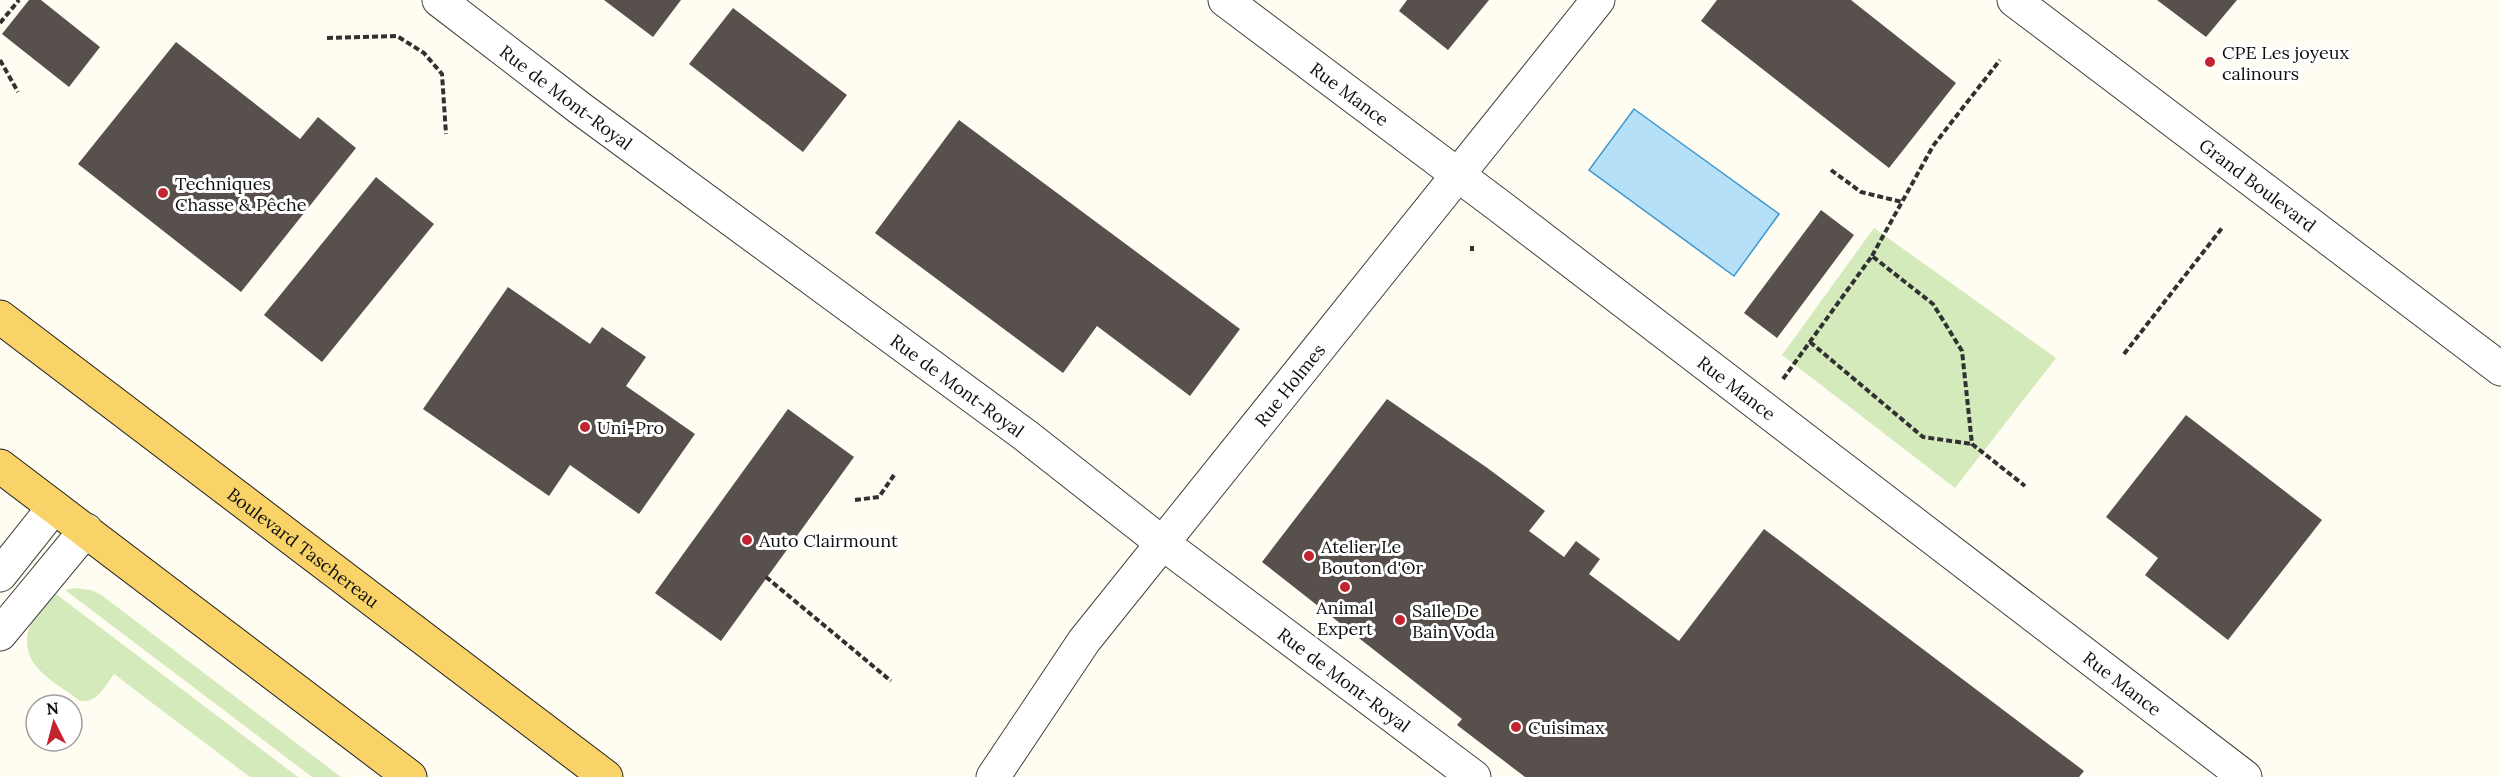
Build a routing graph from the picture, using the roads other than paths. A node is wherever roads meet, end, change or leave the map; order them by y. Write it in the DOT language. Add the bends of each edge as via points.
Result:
graph roads {
  1 [pos="439,0"];
  2 [pos="1225,0"];
  3 [pos="1598,0"];
  4 [pos="2014,0"];
  5 [pos="1459,175"];
  6 [pos="0,317"];
  7 [pos="2501,369"];
  8 [pos="0,466"];
  9 [pos="54,507"];
  10 [pos="86,530"];
  11 [pos="1161,542"];
  12 [pos="0,575"];
  13 [pos="0,633"];
  14 [pos="410,777"];
  15 [pos="606,777"];
  16 [pos="993,777"];
  17 [pos="1474,777"];
  18 [pos="2245,777"];
  1 -- 11 [label="street, Rue de Mont-Royal" via="1025,435"];
  2 -- 5 [label="street, Rue Mance"];
  3 -- 5 [label="street, Rue Holmes"];
  4 -- 7 [label="street, Grand Boulevard"];
  5 -- 11 [label="street, Rue Holmes"];
  5 -- 18 [label="street, Rue Mance"];
  6 -- 15 [label="main road, Boulevard Taschereau"];
  8 -- 9 [label="main road"];
  9 -- 10 [label="main road"];
  9 -- 12 [label="street"];
  10 -- 13 [label="street"];
  10 -- 14 [label="main road"];
  11 -- 16 [label="street, Rue Holmes" via="1084,641"];
  11 -- 17 [label="street, Rue de Mont-Royal"];
}
